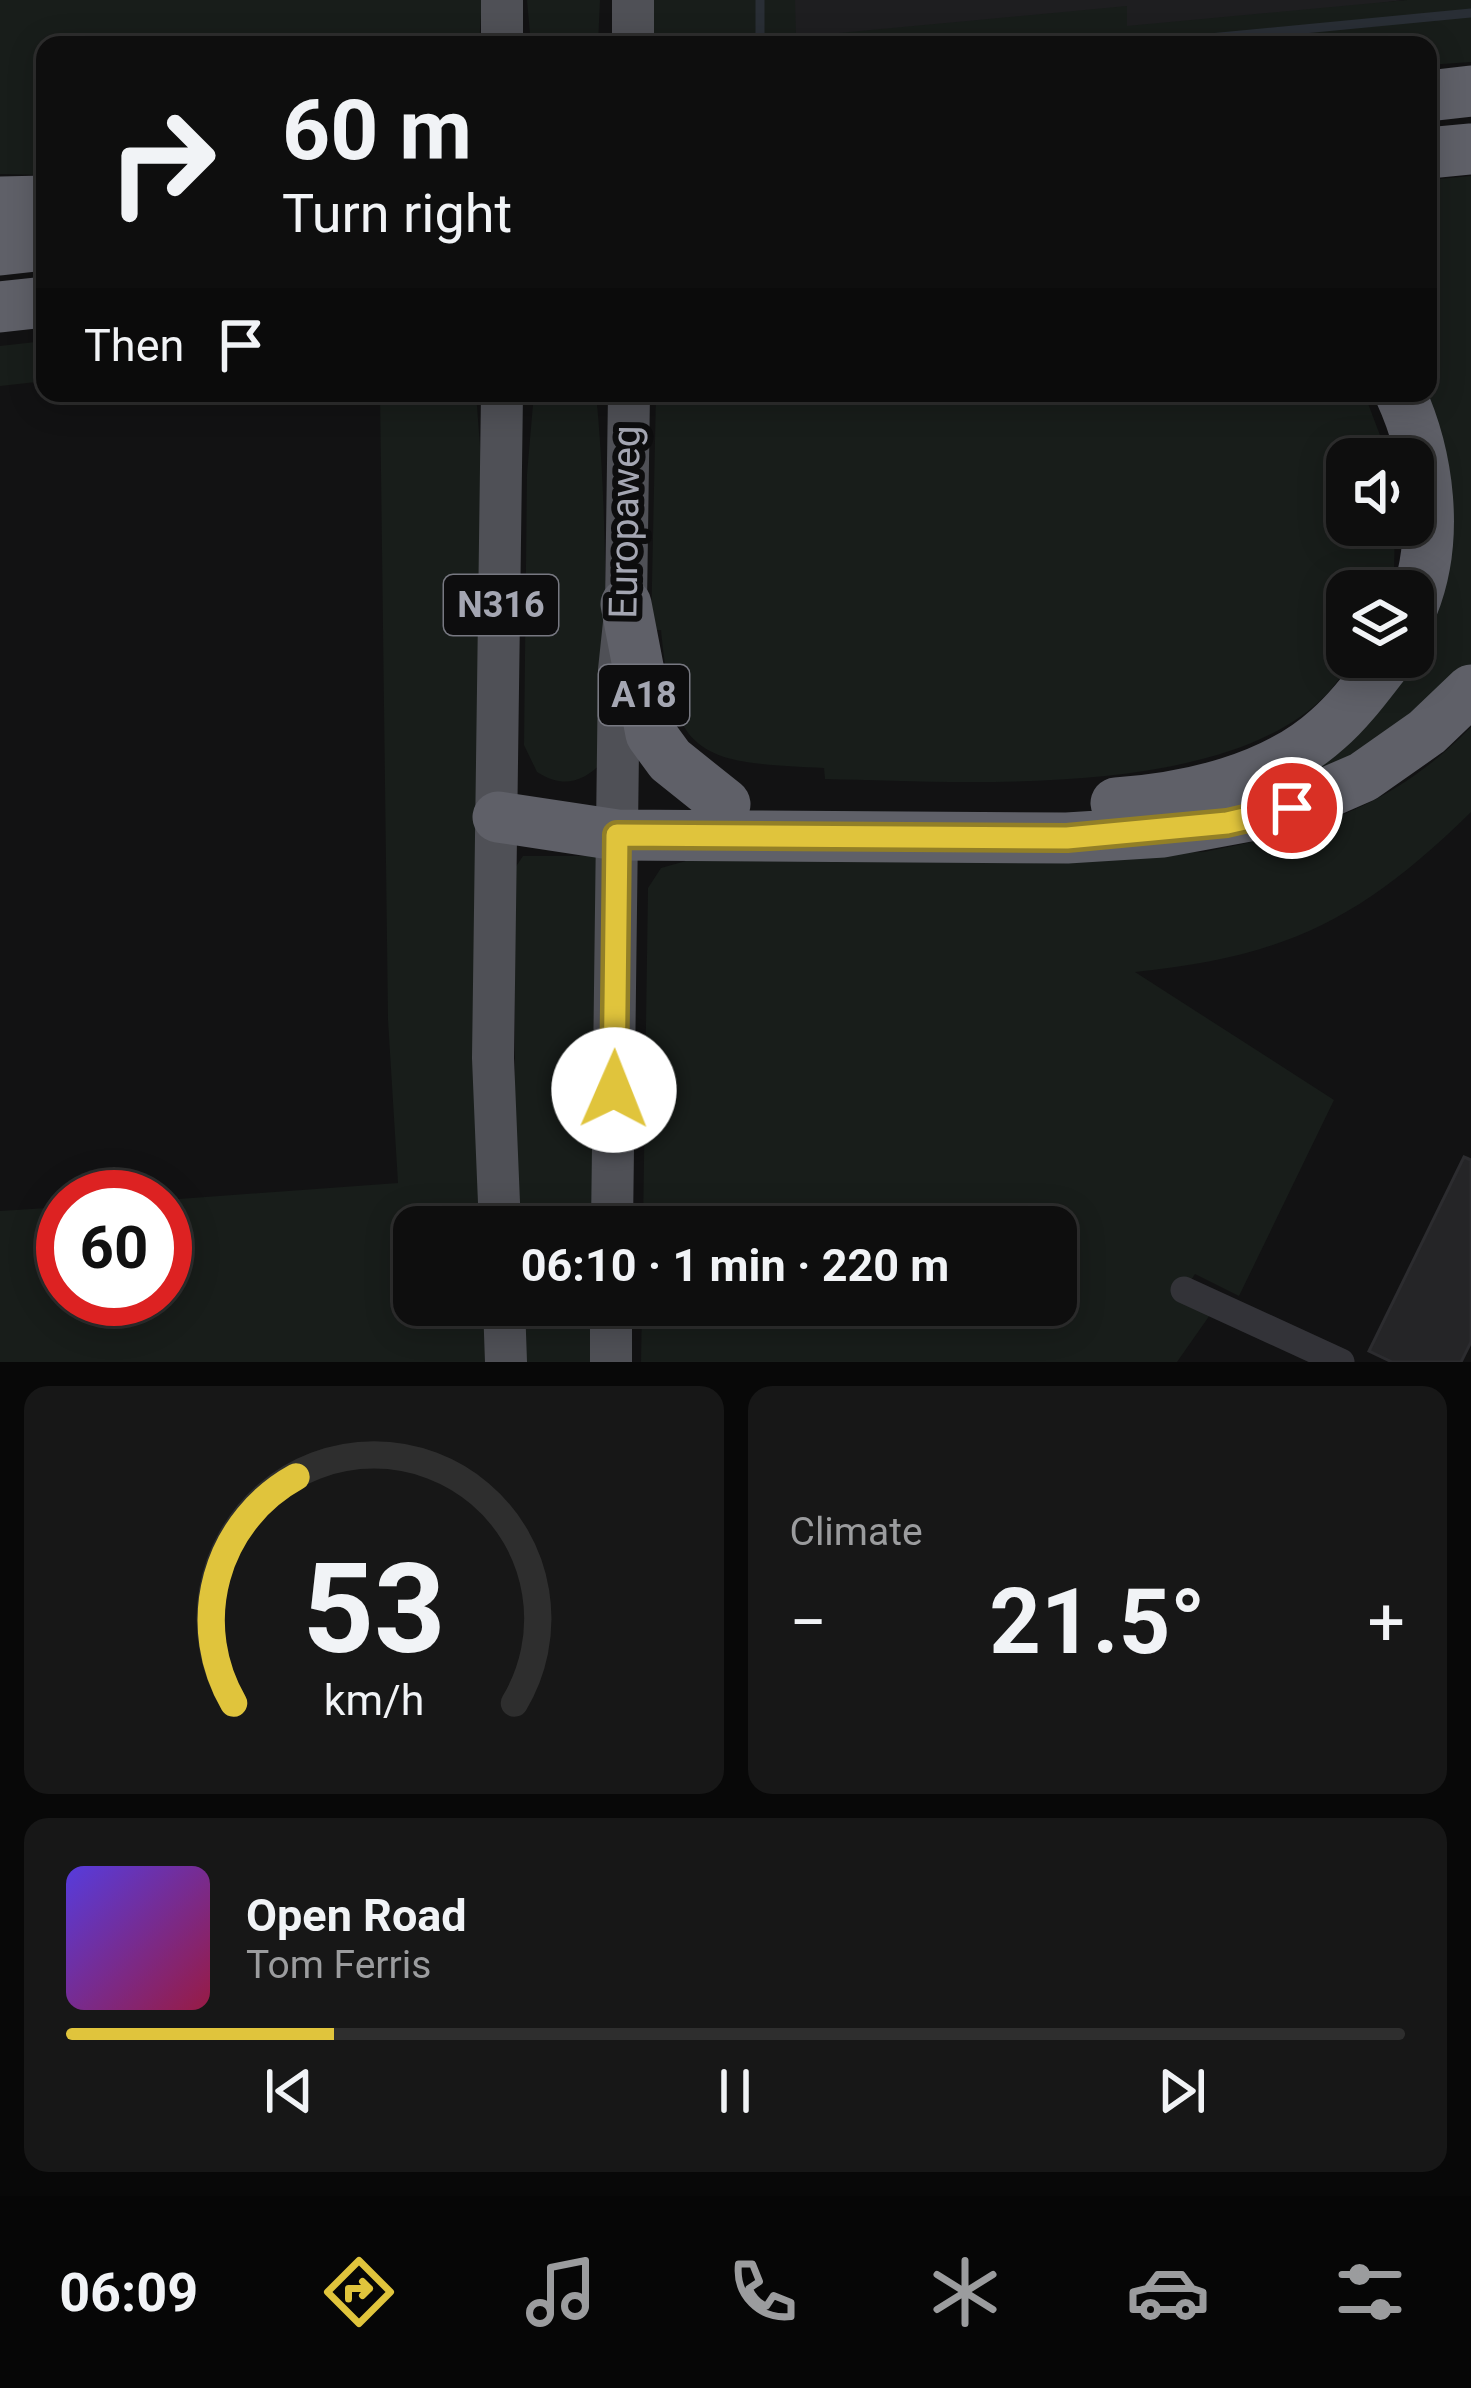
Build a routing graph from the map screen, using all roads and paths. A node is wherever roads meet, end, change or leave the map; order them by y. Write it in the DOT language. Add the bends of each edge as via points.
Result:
graph roads {
  1 [pos="502,0"];
  2 [pos="633,0"];
  3 [pos="502,36"];
  4 [pos="633,36"];
  5 [pos="1471,91"];
  6 [pos="1437,95"];
  7 [pos="1471,149"];
  8 [pos="1437,152"];
  9 [pos="36,200"];
  10 [pos="0,202"];
  11 [pos="36,246"];
  12 [pos="0,250"];
  13 [pos="36,303"];
  14 [pos="0,307"];
  15 [pos="502,402"];
  16 [pos="628,402"];
  17 [pos="1404,402"];
  18 [pos="1422,570"];
  19 [pos="626,604"];
  20 [pos="1372,678"];
  21 [pos="1471,690"];
  22 [pos="724,804"];
  23 [pos="498,817"];
  24 [pos="618,819"];
  25 [pos="499,1206"];
  26 [pos="613,1206"];
  27 [pos="1184,1290"];
  28 [pos="505,1326"];
  29 [pos="611,1326"];
  30 [pos="506,1362"];
  31 [pos="611,1362"];
  32 [pos="1341,1362"];
  1 -- 3 [label="main road"];
  2 -- 4 [label="main road"];
  5 -- 6 [label="highway"];
  7 -- 8 [label="highway"];
  9 -- 10 [label="highway"];
  11 -- 12 [label="highway"];
  13 -- 14 [label="highway"];
  15 -- 23 [label="main road, N316"];
  16 -- 19 [label="main road, Europaweg"];
  17 -- 18 [label="highway" via="1426,485"];
  19 -- 22 [label="highway, A18" via="651,734"];
  19 -- 24 [label="main road, Europaweg"];
  20 -- 22 [label="highway" via="1325,732 1265,768 1168,797 1087,805"];
  21 -- 24 [label="highway" via="1364,777 1292,808 1227,823 1067,838"];
  22 -- 24 [label="highway"];
  23 -- 24 [label="highway"];
  23 -- 25 [label="main road, N316"];
  24 -- 26 [label="main road, Europaweg"];
  27 -- 32 [label="street"];
  28 -- 30 [label="main road"];
  29 -- 31 [label="main road"];
}
